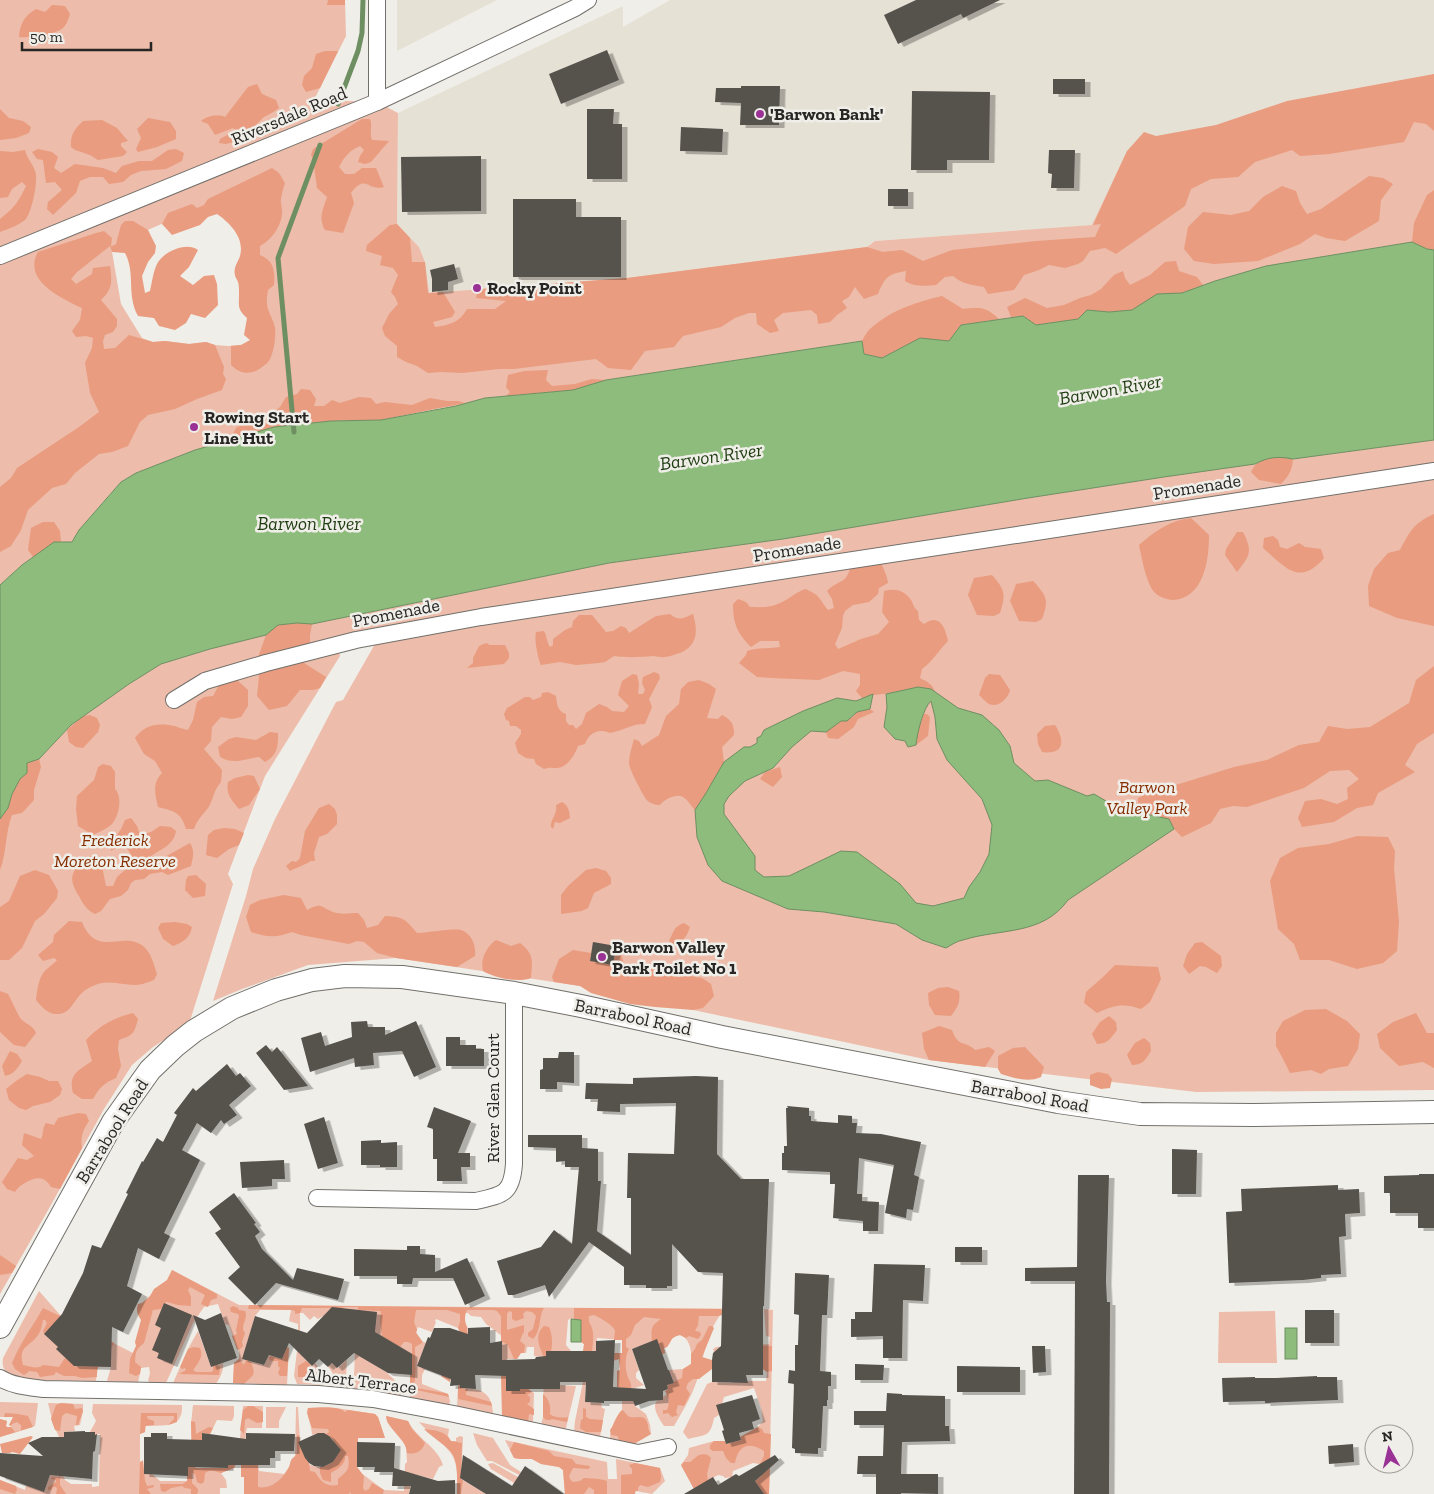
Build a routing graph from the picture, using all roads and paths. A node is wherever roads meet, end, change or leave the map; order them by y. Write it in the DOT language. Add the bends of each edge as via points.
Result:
graph roads {
  1 [pos="377,0"];
  2 [pos="588,0"];
  3 [pos="377,102"];
  4 [pos="0,256"];
  5 [pos="1434,471"];
  6 [pos="174,700"];
  7 [pos="514,993"];
  8 [pos="1434,1112"];
  9 [pos="317,1198"];
  10 [pos="0,1327"];
  11 [pos="0,1378"];
  12 [pos="44,1389"];
  13 [pos="0,1392"];
  14 [pos="668,1447"];
  1 -- 3 [label="street"];
  2 -- 3 [label="street, Riversdale Road"];
  3 -- 4 [label="street, Riversdale Road"];
  5 -- 6 [label="street, Promenade" via="481,617 356,640 266,663 205,682"];
  7 -- 8 [label="street, Barrabool Road" via="1058,1102 1140,1114"];
  7 -- 9 [label="street, River Glen Court" via="514,1164 513,1179 505,1191 476,1201"];
  7 -- 10 [label="street, Barrabool Road" via="402,977 345,976 312,980 276,990 232,1008 194,1031 150,1070 113,1122"];
  11 -- 12 [label="street, Albert Terrace"];
  12 -- 13 [label="street, Albert Terrace"];
  12 -- 14 [label="street, Albert Terrace" via="318,1394 373,1399 638,1453"];
}
